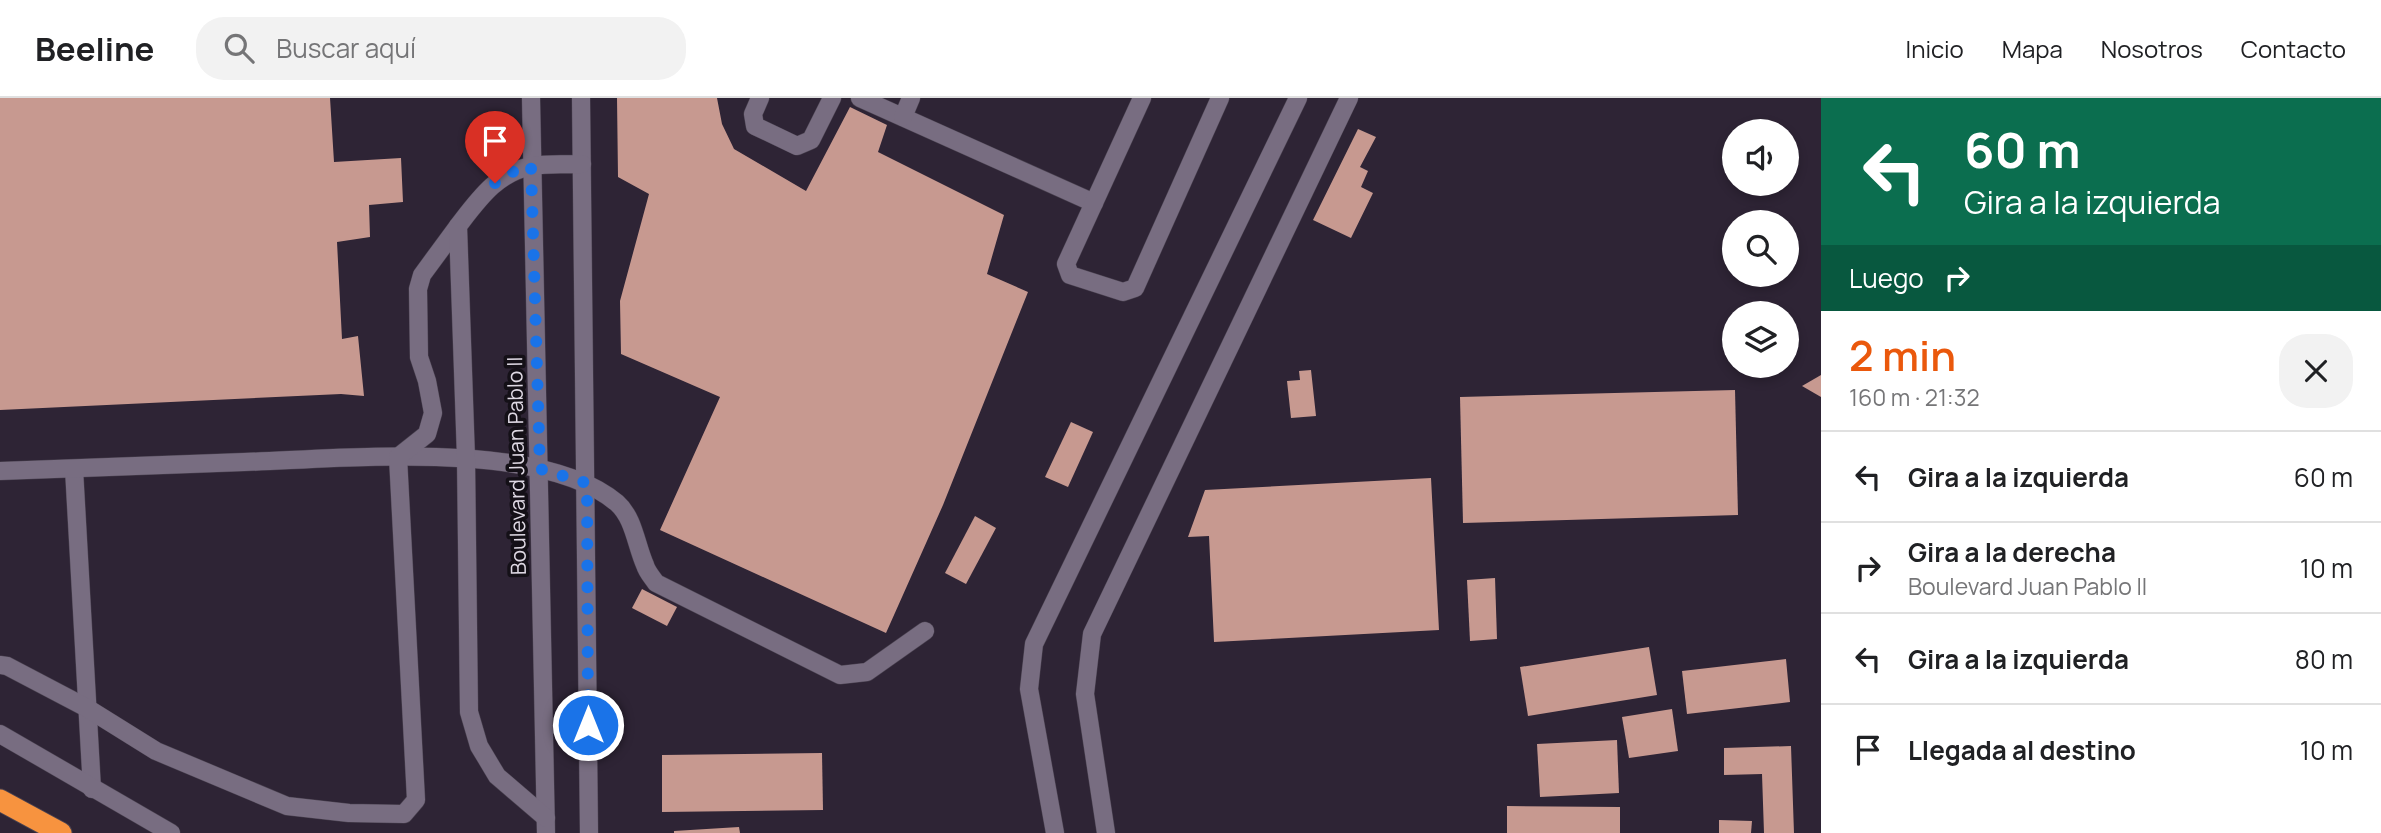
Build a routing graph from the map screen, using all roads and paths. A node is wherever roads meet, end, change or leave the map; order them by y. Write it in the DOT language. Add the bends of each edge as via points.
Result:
graph roads {
  1 [pos="531,98"];
  2 [pos="581,98"];
  3 [pos="760,98"];
  4 [pos="832,98"];
  5 [pos="860,98"];
  6 [pos="911,98"];
  7 [pos="1142,98"];
  8 [pos="1220,98"];
  9 [pos="1298,98"];
  10 [pos="1349,98"];
  11 [pos="903,117"];
  12 [pos="582,164"];
  13 [pos="531,166"];
  14 [pos="1094,203"];
  15 [pos="458,226"];
  16 [pos="398,457"];
  17 [pos="466,458"];
  18 [pos="74,469"];
  19 [pos="540,469"];
  20 [pos="0,471"];
  21 [pos="587,483"];
  22 [pos="925,631"];
  23 [pos="0,665"];
  24 [pos="87,708"];
  25 [pos="0,734"];
  26 [pos="92,789"];
  27 [pos="0,800"];
  28 [pos="546,825"];
  29 [pos="61,833"];
  30 [pos="171,833"];
  31 [pos="589,833"];
  32 [pos="1055,833"];
  33 [pos="1106,833"];
  1 -- 13 [label="street, Boulevard Juan Pablo II"];
  2 -- 12 [label="street"];
  3 -- 4 [label="street" via="753,114 755,127 797,146 811,140"];
  5 -- 11 [label="street"];
  6 -- 11 [label="street"];
  7 -- 14 [label="street"];
  8 -- 14 [label="street" via="1135,288 1123,292 1070,275 1066,264"];
  9 -- 32 [label="street" via="1034,643 1030,689"];
  10 -- 33 [label="street" via="1092,634 1085,694"];
  11 -- 14 [label="street"];
  12 -- 13 [label="street"];
  12 -- 21 [label="street"];
  13 -- 15 [label="street" via="506,174 484,192"];
  13 -- 19 [label="street, Boulevard Juan Pablo II"];
  15 -- 16 [label="street" via="422,275 418,289 419,357 433,413 427,434"];
  15 -- 17 [label="street"];
  16 -- 17 [label="street"];
  16 -- 18 [label="street"];
  16 -- 24 [label="street" via="416,800 404,814 287,806 156,751"];
  17 -- 19 [label="street"];
  17 -- 28 [label="street" via="469,712 479,746 497,776"];
  18 -- 20 [label="street"];
  18 -- 24 [label="street"];
  19 -- 21 [label="street"];
  19 -- 28 [label="street, Boulevard Juan Pablo II"];
  21 -- 22 [label="street" via="619,505 656,583 840,675 867,672"];
  21 -- 31 [label="street"];
  23 -- 24 [label="street"];
  24 -- 26 [label="street"];
  25 -- 26 [label="street"];
  26 -- 30 [label="street"];
  27 -- 29 [label="highway"];
}
